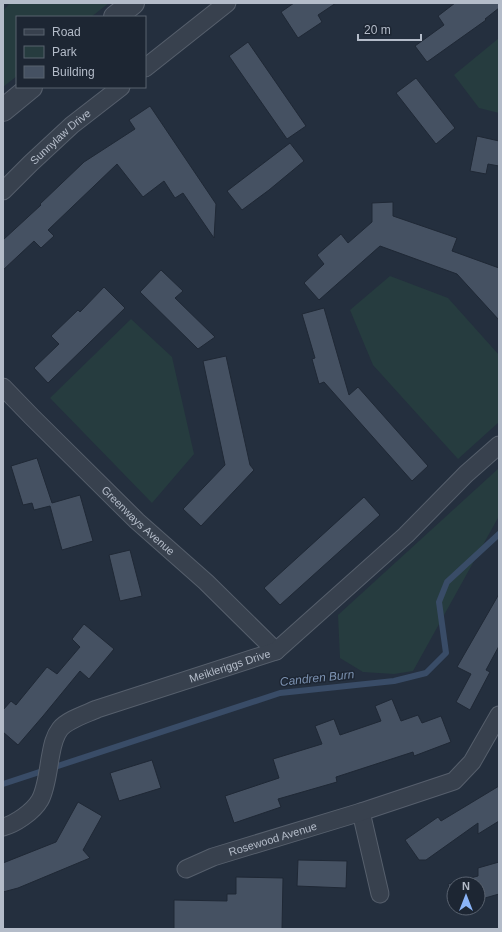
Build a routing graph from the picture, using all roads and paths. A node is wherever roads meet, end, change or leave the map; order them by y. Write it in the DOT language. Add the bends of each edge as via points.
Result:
graph roads {
  1 [pos="227,3"];
  2 [pos="146,67"];
  3 [pos="30,88"];
  4 [pos="120,88"];
  5 [pos="3,110"];
  6 [pos="3,191"];
  7 [pos="3,387"];
  8 [pos="499,445"];
  9 [pos="276,651"];
  10 [pos="499,715"];
  11 [pos="361,812"];
  12 [pos="3,827"];
  13 [pos="186,869"];
  14 [pos="380,894"];
  1 -- 2 [label="street"];
  3 -- 5 [label="street"];
  4 -- 6 [label="street, Sunnylaw Drive" via="72,125"];
  7 -- 9 [label="street, Greenways Avenue" via="132,515 206,582"];
  8 -- 9 [label="street, Meikleriggs Drive" via="466,474 406,535"];
  9 -- 12 [label="street, Meikleriggs Drive" via="97,709 74,719 60,729 53,743 48,776 40,801 12,825"];
  10 -- 11 [label="street, Rosewood Avenue" via="472,762 454,781"];
  11 -- 13 [label="street, Rosewood Avenue" via="213,858"];
  11 -- 14 [label="street"];
}
